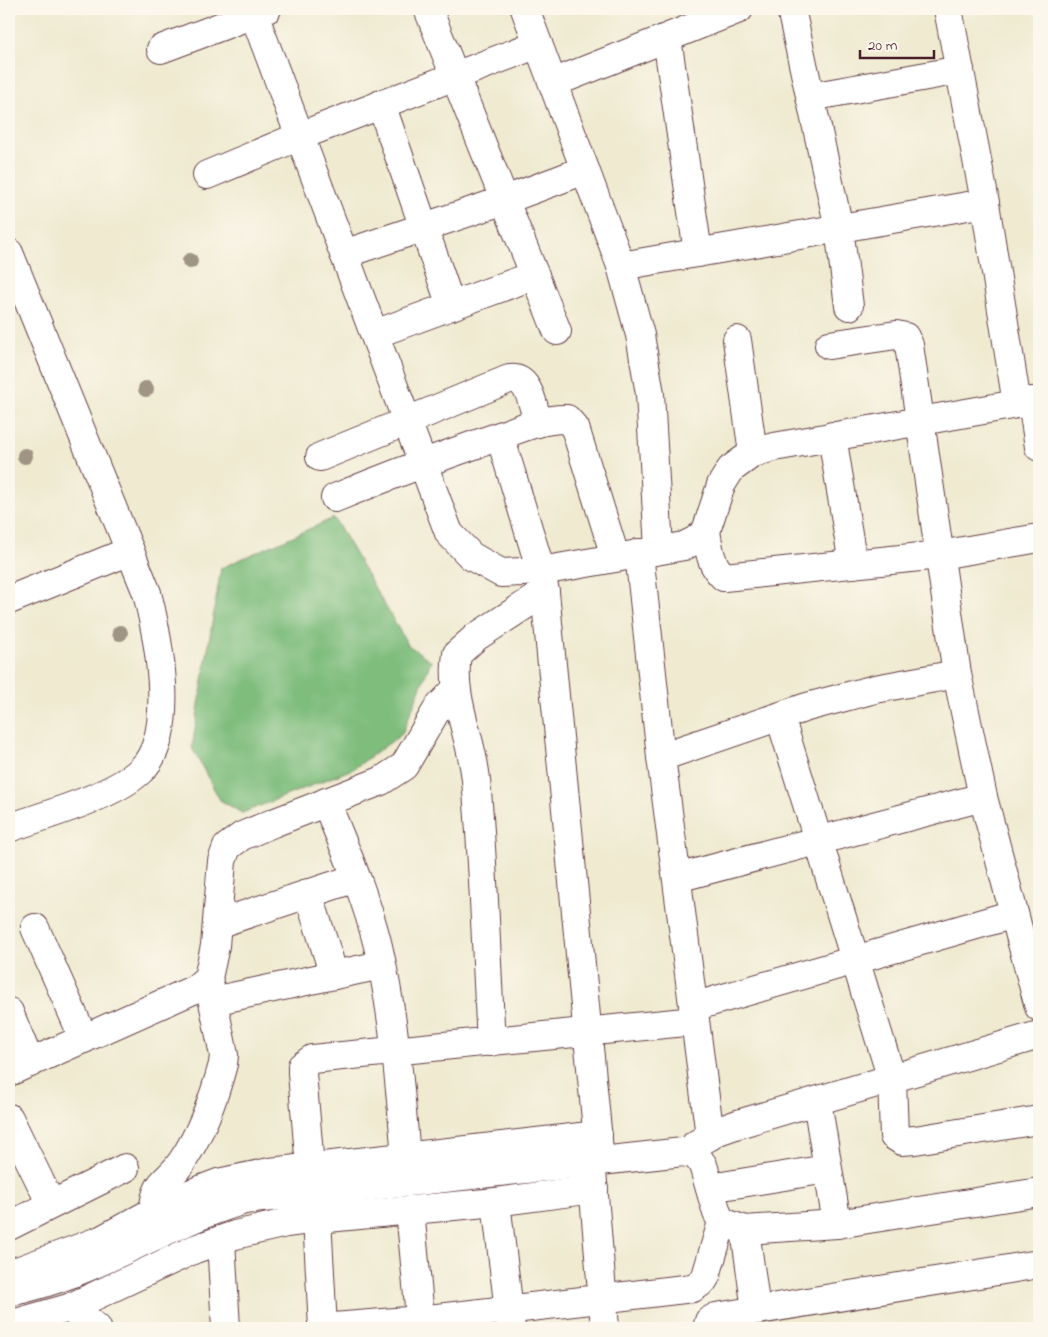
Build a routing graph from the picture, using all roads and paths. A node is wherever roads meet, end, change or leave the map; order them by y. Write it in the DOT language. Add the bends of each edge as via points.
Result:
graph roads {
  1 [pos="428,9"];
  2 [pos="525,9"];
  3 [pos="739,9"];
  4 [pos="791,9"];
  5 [pos="948,9"];
  6 [pos="258,10"];
  7 [pos="667,38"];
  8 [pos="538,44"];
  9 [pos="161,49"];
  10 [pos="960,70"];
  11 [pos="455,76"];
  12 [pos="553,83"];
  13 [pos="810,97"];
  14 [pos="381,104"];
  15 [pos="300,136"];
  16 [pos="585,170"];
  17 [pos="207,175"];
  18 [pos="505,200"];
  19 [pos="985,203"];
  20 [pos="424,228"];
  21 [pos="838,228"];
  22 [pos="9,252"];
  23 [pos="698,253"];
  24 [pos="344,254"];
  25 [pos="621,266"];
  26 [pos="535,275"];
  27 [pos="451,306"];
  28 [pos="849,306"];
  29 [pos="557,331"];
  30 [pos="374,334"];
  31 [pos="737,340"];
  32 [pos="829,345"];
  33 [pos="1029,402"];
  34 [pos="920,421"];
  35 [pos="408,422"];
  36 [pos="538,423"];
  37 [pos="500,436"];
  38 [pos="832,436"];
  39 [pos="1039,447"];
  40 [pos="753,452"];
  41 [pos="320,457"];
  42 [pos="423,462"];
  43 [pos="335,498"];
  44 [pos="706,531"];
  45 [pos="1039,538"];
  46 [pos="130,551"];
  47 [pos="638,553"];
  48 [pos="940,555"];
  49 [pos="853,564"];
  50 [pos="543,582"];
  51 [pos="9,600"];
  52 [pos="957,674"];
  53 [pos="456,689"];
  54 [pos="780,717"];
  55 [pos="661,757"];
  56 [pos="983,797"];
  57 [pos="326,802"];
  58 [pos="9,828"];
  59 [pos="819,840"];
  60 [pos="356,878"];
  61 [pos="676,878"];
  62 [pos="308,894"];
  63 [pos="1014,914"];
  64 [pos="217,924"];
  65 [pos="35,928"];
  66 [pos="856,960"];
  67 [pos="381,965"];
  68 [pos="334,975"];
  69 [pos="210,989"];
  70 [pos="1039,1007"];
  71 [pos="9,1012"];
  72 [pos="694,1014"];
  73 [pos="588,1033"];
  74 [pos="1039,1035"];
  75 [pos="84,1039"];
  76 [pos="492,1042"];
  77 [pos="396,1051"];
  78 [pos="20,1068"];
  79 [pos="892,1079"];
  80 [pos="817,1101"];
  81 [pos="9,1118"];
  82 [pos="1039,1120"];
  83 [pos="710,1136"];
  84 [pos="683,1152"];
  85 [pos="590,1155"];
  86 [pos="406,1157"];
  87 [pos="310,1167"];
  88 [pos="125,1168"];
  89 [pos="827,1169"];
  90 [pos="710,1188"];
  91 [pos="594,1189"];
  92 [pos="1039,1192"];
  93 [pos="496,1202"];
  94 [pos="51,1204"];
  95 [pos="410,1210"];
  96 [pos="154,1212"];
  97 [pos="317,1219"];
  98 [pos="837,1224"];
  99 [pos="9,1226"];
  100 [pos="734,1226"];
  101 [pos="221,1240"];
  102 [pos="1039,1264"];
  103 [pos="9,1272"];
  104 [pos="9,1292"];
  105 [pos="602,1300"];
  106 [pos="756,1310"];
  107 [pos="58,1316"];
  108 [pos="510,1319"];
  109 [pos="420,1324"];
  110 [pos="9,1325"];
  111 [pos="97,1328"];
  112 [pos="226,1328"];
  113 [pos="322,1328"];
  114 [pos="605,1328"];
  115 [pos="707,1328"];
  1 -- 11 [label="street"];
  2 -- 8 [label="street"];
  3 -- 7 [label="street"];
  4 -- 13 [label="street"];
  5 -- 10 [label="street"];
  6 -- 9 [label="street"];
  6 -- 15 [label="street"];
  7 -- 12 [label="street"];
  7 -- 23 [label="street"];
  8 -- 11 [label="street"];
  8 -- 12 [label="street"];
  10 -- 13 [label="street"];
  10 -- 19 [label="street"];
  11 -- 14 [label="street"];
  11 -- 18 [label="street"];
  12 -- 16 [label="street"];
  13 -- 21 [label="street"];
  14 -- 15 [label="street"];
  14 -- 20 [label="street"];
  15 -- 17 [label="street"];
  15 -- 24 [label="street"];
  16 -- 18 [label="street"];
  16 -- 25 [label="street"];
  18 -- 20 [label="street"];
  18 -- 26 [label="street"];
  19 -- 21 [label="street"];
  19 -- 33 [label="street"];
  20 -- 24 [label="street"];
  20 -- 27 [label="street"];
  21 -- 23 [label="street"];
  21 -- 28 [label="street"];
  22 -- 46 [label="street"];
  23 -- 25 [label="street"];
  24 -- 30 [label="street"];
  25 -- 47 [label="street" via="640,335 650,394"];
  26 -- 27 [label="street"];
  26 -- 29 [label="street"];
  27 -- 30 [label="street"];
  30 -- 35 [label="street"];
  31 -- 40 [label="street"];
  32 -- 34 [label="street" via="896,334 905,337 909,345"];
  33 -- 34 [label="street"];
  33 -- 39 [label="street"];
  34 -- 38 [label="street"];
  34 -- 48 [label="street"];
  35 -- 36 [label="street" via="517,378 528,390"];
  35 -- 41 [label="street"];
  35 -- 42 [label="street"];
  36 -- 37 [label="street"];
  36 -- 47 [label="street" via="567,418 576,428"];
  37 -- 42 [label="street"];
  37 -- 50 [label="street"];
  38 -- 40 [label="street"];
  38 -- 49 [label="street"];
  40 -- 44 [label="street" via="731,469 721,485"];
  42 -- 43 [label="street"];
  42 -- 50 [label="street" via="449,533 471,556 501,573"];
  44 -- 47 [label="street" via="684,546"];
  44 -- 49 [label="street" via="712,562 724,577"];
  45 -- 48 [label="street"];
  46 -- 51 [label="street"];
  46 -- 58 [label="street" via="147,593 157,634 162,720 153,752 142,770 105,794"];
  47 -- 50 [label="street"];
  47 -- 55 [label="street"];
  48 -- 49 [label="street"];
  48 -- 52 [label="street"];
  50 -- 53 [label="street" via="457,654"];
  50 -- 73 [label="street"];
  52 -- 54 [label="street" via="875,689"];
  52 -- 56 [label="street"];
  53 -- 57 [label="street" via="438,708 404,766 381,782"];
  53 -- 76 [label="street" via="476,778"];
  54 -- 55 [label="street"];
  54 -- 59 [label="street"];
  55 -- 61 [label="street"];
  56 -- 59 [label="street"];
  56 -- 63 [label="street"];
  57 -- 60 [label="street"];
  57 -- 64 [label="street" via="242,836 227,847 222,861"];
  59 -- 61 [label="street"];
  59 -- 66 [label="street"];
  60 -- 62 [label="street"];
  60 -- 67 [label="street"];
  61 -- 72 [label="street"];
  62 -- 64 [label="street"];
  62 -- 68 [label="street"];
  63 -- 66 [label="street"];
  63 -- 70 [label="street"];
  64 -- 69 [label="street"];
  65 -- 75 [label="street"];
  66 -- 72 [label="street"];
  66 -- 79 [label="street"];
  67 -- 68 [label="street"];
  67 -- 77 [label="street"];
  68 -- 69 [label="street"];
  69 -- 75 [label="street" via="195,989"];
  69 -- 96 [label="street" via="224,1055 223,1064 201,1127 182,1162 158,1188"];
  71 -- 78 [label="street"];
  72 -- 73 [label="street"];
  72 -- 83 [label="street"];
  73 -- 76 [label="street"];
  73 -- 85 [label="street"];
  74 -- 79 [label="street"];
  75 -- 78 [label="street"];
  76 -- 77 [label="street"];
  77 -- 86 [label="street"];
  77 -- 87 [label="street" via="312,1059 302,1066"];
  79 -- 80 [label="street"];
  79 -- 82 [label="street" via="894,1136 902,1141"];
  80 -- 83 [label="street" via="738,1124"];
  80 -- 89 [label="street"];
  81 -- 94 [label="street"];
  83 -- 84 [label="street"];
  84 -- 85 [label="street"];
  84 -- 90 [label="street" via="696,1155 700,1160"];
  85 -- 86 [label="street"];
  85 -- 91 [label="street"];
  85 -- 104 [label="street" via="244,1200 198,1216 102,1262 39,1286"];
  86 -- 87 [label="street"];
  87 -- 96 [label="street" via="218,1183 178,1198"];
  88 -- 94 [label="street"];
  89 -- 90 [label="street"];
  89 -- 98 [label="street"];
  90 -- 100 [label="street" via="717,1213"];
  91 -- 93 [label="street"];
  91 -- 105 [label="street"];
  92 -- 98 [label="street"];
  93 -- 95 [label="street"];
  93 -- 108 [label="street"];
  94 -- 99 [label="street"];
  95 -- 97 [label="street"];
  95 -- 109 [label="street"];
  96 -- 103 [label="street" via="101,1240"];
  97 -- 101 [label="street" via="286,1223"];
  97 -- 113 [label="street"];
  98 -- 100 [label="street"];
  100 -- 105 [label="street" via="699,1286"];
  100 -- 106 [label="street"];
  101 -- 107 [label="street" via="195,1249"];
  101 -- 112 [label="street"];
  102 -- 106 [label="street"];
  105 -- 108 [label="street"];
  105 -- 114 [label="street"];
  106 -- 115 [label="street" via="716,1317 709,1321"];
  107 -- 110 [label="street"];
  107 -- 111 [label="street"];
  108 -- 109 [label="street"];
  109 -- 113 [label="street"];
}
